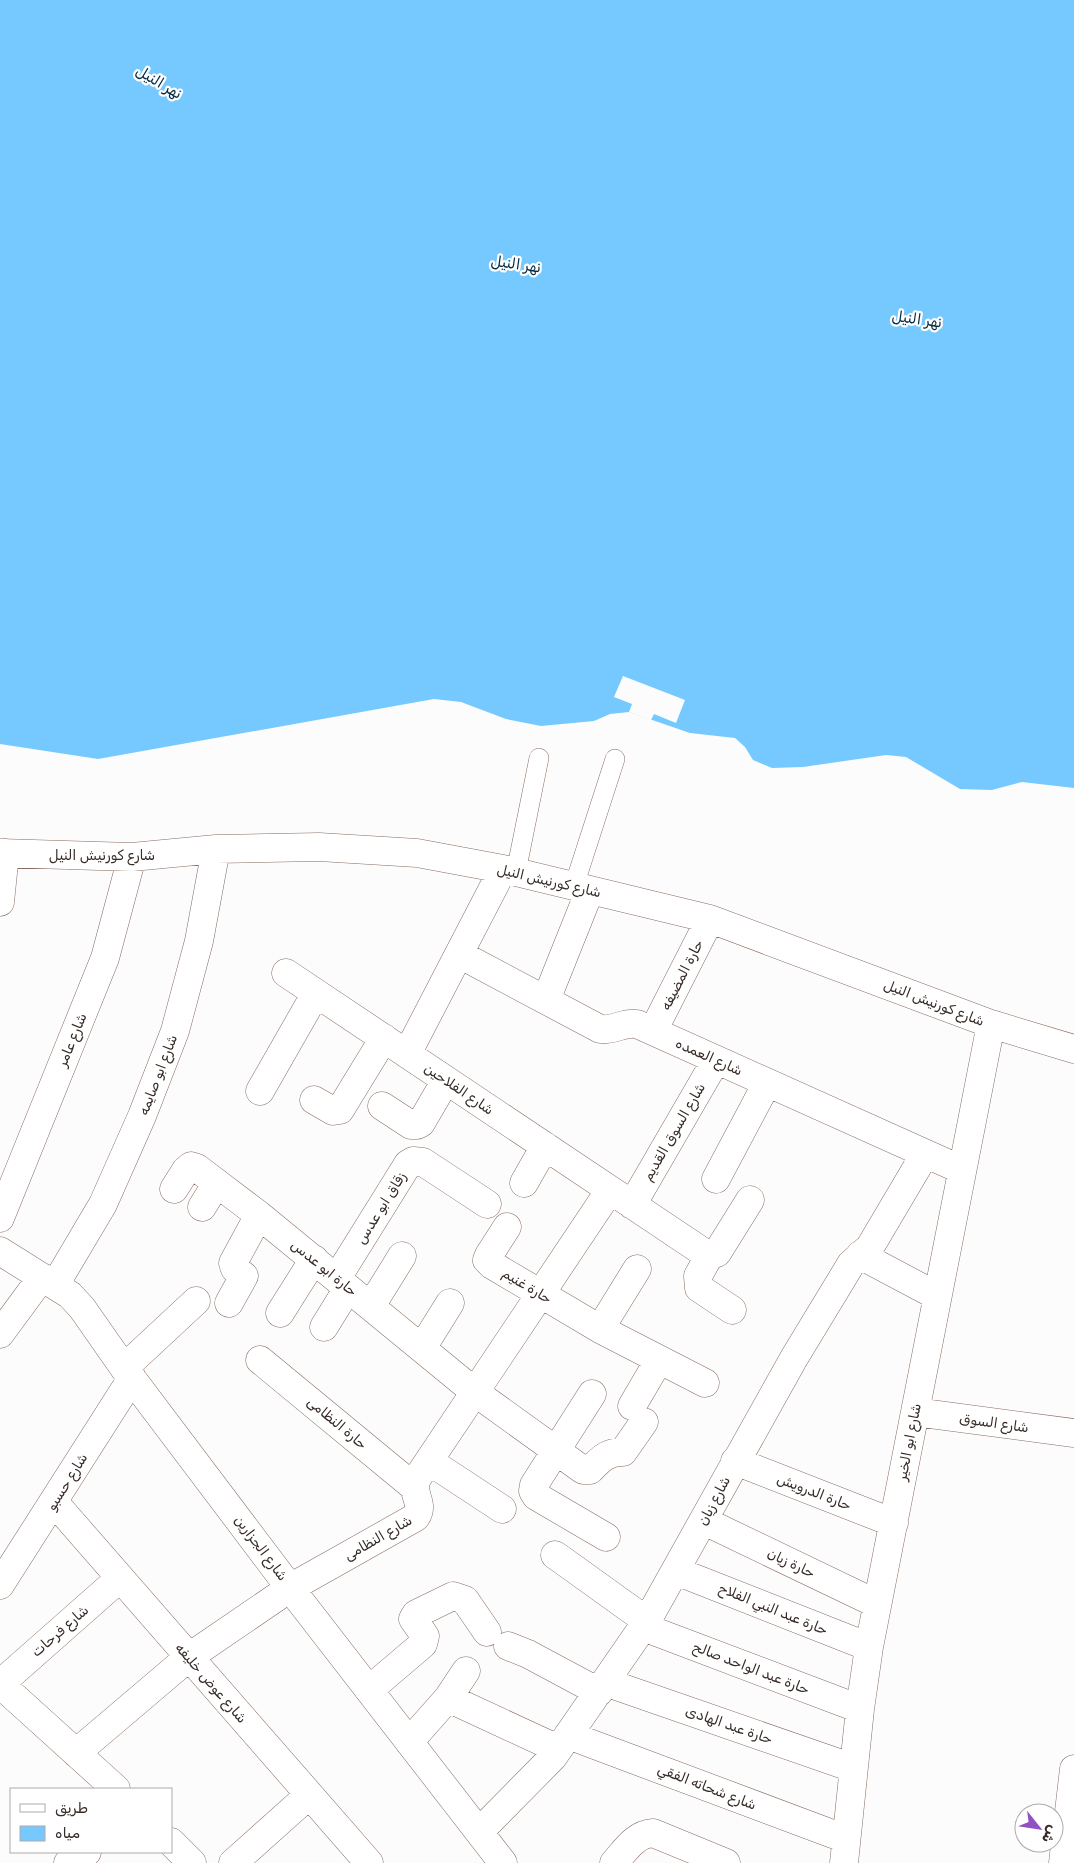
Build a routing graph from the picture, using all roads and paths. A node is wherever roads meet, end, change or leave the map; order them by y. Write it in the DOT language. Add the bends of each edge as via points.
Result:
graph roads {
  1 [pos="540,758"];
  2 [pos="615,759"];
  3 [pos="216,849"];
  4 [pos="2,853"];
  5 [pos="132,858"];
  6 [pos="510,871"];
  7 [pos="582,888"];
  8 [pos="0,902"];
  9 [pos="710,919"];
  10 [pos="459,954"];
  11 [pos="286,973"];
  12 [pos="316,993"];
  13 [pos="546,1000"];
  14 [pos="991,1024"];
  15 [pos="653,1031"];
  16 [pos="384,1038"];
  17 [pos="1074,1049"];
  18 [pos="407,1054"];
  19 [pos="716,1060"];
  20 [pos="446,1080"];
  21 [pos="768,1083"];
  22 [pos="260,1090"];
  23 [pos="314,1100"];
  24 [pos="382,1106"];
  25 [pos="545,1146"];
  26 [pos="925,1154"];
  27 [pos="962,1170"];
  28 [pos="716,1179"];
  29 [pos="217,1183"];
  30 [pos="524,1183"];
  31 [pos="174,1190"];
  32 [pos="621,1198"];
  33 [pos="750,1200"];
  34 [pos="486,1204"];
  35 [pos="202,1207"];
  36 [pos="259,1215"];
  37 [pos="0,1218"];
  38 [pos="507,1227"];
  39 [pos="1,1252"];
  40 [pos="860,1255"];
  41 [pos="402,1256"];
  42 [pos="709,1256"];
  43 [pos="314,1260"];
  44 [pos="637,1269"];
  45 [pos="49,1281"];
  46 [pos="342,1283"];
  47 [pos="541,1295"];
  48 [pos="937,1296"];
  49 [pos="196,1301"];
  50 [pos="229,1303"];
  51 [pos="450,1303"];
  52 [pos="371,1306"];
  53 [pos="732,1310"];
  54 [pos="280,1313"];
  55 [pos="324,1327"];
  56 [pos="600,1329"];
  57 [pos="0,1334"];
  58 [pos="422,1348"];
  59 [pos="260,1360"];
  60 [pos="659,1360"];
  61 [pos="128,1373"];
  62 [pos="705,1383"];
  63 [pos="476,1393"];
  64 [pos="592,1394"];
  65 [pos="915,1412"];
  66 [pos="1074,1434"];
  67 [pos="556,1450"];
  68 [pos="430,1461"];
  69 [pos="735,1461"];
  70 [pos="414,1487"];
  71 [pos="54,1502"];
  72 [pos="502,1509"];
  73 [pos="704,1521"];
  74 [pos="894,1523"];
  75 [pos="606,1537"];
  76 [pos="555,1555"];
  77 [pos="676,1571"];
  78 [pos="120,1578"];
  79 [pos="0,1585"];
  80 [pos="290,1588"];
  81 [pos="877,1604"];
  82 [pos="645,1624"];
  83 [pos="869,1647"];
  84 [pos="189,1657"];
  85 [pos="466,1671"];
  86 [pos="0,1684"];
  87 [pos="602,1687"];
  88 [pos="369,1690"];
  89 [pos="448,1698"];
  90 [pos="860,1709"];
  91 [pos="409,1742"];
  92 [pos="563,1742"];
  93 [pos="76,1753"];
  94 [pos="854,1768"];
  95 [pos="1074,1769"];
  96 [pos="115,1788"];
  97 [pos="309,1795"];
  98 [pos="479,1832"];
  99 [pos="172,1843"];
  100 [pos="845,1851"];
  101 [pos="250,1857"];
  102 [pos="715,1861"];
  103 [pos="192,1863"];
  104 [pos="369,1863"];
  105 [pos="504,1863"];
  106 [pos="614,1863"];
  107 [pos="1063,1863"];
  1 -- 6 [label="lane"];
  2 -- 7 [label="lane"];
  3 -- 5 [label="street, شارع كورنيش النيل"];
  3 -- 6 [label="street, شارع كورنيش النيل" via="319,847 417,853"];
  3 -- 45 [label="street, شارع ابو صايمه" via="199,941 175,1031 103,1204"];
  4 -- 5 [label="street, شارع كورنيش النيل"];
  4 -- 8 [label="street"];
  5 -- 37 [label="street, شارع عامر" via="104,958"];
  6 -- 7 [label="street, شارع كورنيش النيل"];
  6 -- 10 [label="street"];
  7 -- 9 [label="street, شارع كورنيش النيل"];
  7 -- 13 [label="street"];
  9 -- 14 [label="street, شارع كورنيش النيل"];
  9 -- 15 [label="street, حارة المضيفه"];
  10 -- 13 [label="street, شارع العمده"];
  10 -- 18 [label="street"];
  11 -- 12 [label="street, شارع الفلاحين"];
  12 -- 16 [label="street, شارع الفلاحين"];
  12 -- 22 [label="street"];
  13 -- 15 [label="street, شارع العمده" via="600,1028 609,1030 627,1022"];
  14 -- 17 [label="street, شارع كورنيش النيل"];
  14 -- 27 [label="street, شارع ابو الخير"];
  15 -- 19 [label="street, شارع العمده"];
  16 -- 18 [label="street, شارع الفلاحين"];
  16 -- 23 [label="street" via="340,1110 333,1111"];
  18 -- 20 [label="street, شارع الفلاحين"];
  19 -- 21 [label="street, شارع العمده"];
  19 -- 32 [label="street, شارع السوق القديم"];
  20 -- 24 [label="street" via="417,1126"];
  20 -- 25 [label="street, شارع الفلاحين"];
  21 -- 26 [label="street, شارع العمده"];
  21 -- 28 [label="street"];
  25 -- 30 [label="street"];
  25 -- 32 [label="street, شارع الفلاحين"];
  26 -- 27 [label="street, شارع العمده"];
  26 -- 40 [label="street, شارع زيان" via="867,1252"];
  27 -- 48 [label="street, شارع ابو الخير"];
  29 -- 31 [label="street, حارة ابو عدس" via="191,1166"];
  29 -- 35 [label="street"];
  29 -- 36 [label="street, حارة ابو عدس"];
  32 -- 42 [label="street, شارع الفلاحين"];
  32 -- 47 [label="street"];
  33 -- 42 [label="street" via="717,1253"];
  34 -- 46 [label="street, زقاق ابو عدس" via="423,1162 413,1161 408,1164"];
  36 -- 43 [label="street, حارة ابو عدس"];
  36 -- 50 [label="street" via="233,1263 244,1276"];
  38 -- 47 [label="street, حارة غنيم" via="487,1260"];
  39 -- 45 [label="street, شارع الجزارين"];
  40 -- 48 [label="street"];
  40 -- 69 [label="street, شارع زيان" via="850,1264"];
  41 -- 52 [label="street"];
  42 -- 53 [label="street" via="698,1276 699,1288"];
  43 -- 46 [label="street, حارة ابو عدس"];
  43 -- 54 [label="street"];
  44 -- 56 [label="street"];
  45 -- 57 [label="street, شارع ابو صايمه"];
  45 -- 61 [label="street, شارع الجزارين" via="82,1308"];
  46 -- 52 [label="street, حارة ابو عدس"];
  46 -- 55 [label="street"];
  47 -- 56 [label="street, حارة غنيم"];
  47 -- 63 [label="street"];
  48 -- 65 [label="street, شارع ابو الخير"];
  49 -- 61 [label="street, شارع حسبو"];
  51 -- 58 [label="street"];
  52 -- 58 [label="street, حارة ابو عدس"];
  56 -- 60 [label="street, حارة غنيم"];
  58 -- 63 [label="street, حارة ابو عدس"];
  59 -- 70 [label="street, حارة النظامى"];
  60 -- 62 [label="street, حارة غنيم"];
  60 -- 67 [label="street, حارة ابو عدس" via="628,1448 603,1457 590,1470 583,1470"];
  61 -- 71 [label="street, شارع حسبو"];
  61 -- 80 [label="street, شارع الجزارين"];
  63 -- 67 [label="street, حارة ابو عدس"];
  63 -- 68 [label="street"];
  64 -- 67 [label="street"];
  65 -- 66 [label="street, شارع السوق"];
  65 -- 74 [label="street, شارع ابو الخير"];
  67 -- 75 [label="street" via="533,1492"];
  68 -- 70 [label="street"];
  68 -- 72 [label="street"];
  69 -- 73 [label="street, شارع زيان"];
  69 -- 74 [label="street, حارة الدرويش"];
  70 -- 80 [label="street, شارع النظامى" via="420,1503 416,1517"];
  71 -- 78 [label="street, شارع عوض خليفه"];
  71 -- 79 [label="street, شارع حسبو"];
  73 -- 77 [label="street, شارع زيان"];
  73 -- 81 [label="street, حارة زيان"];
  74 -- 81 [label="street, شارع ابو الخير"];
  76 -- 82 [label="street, حارة عبد الواحد صالح"];
  77 -- 82 [label="street, شارع زيان"];
  77 -- 83 [label="street, حارة عبد النبي الفلاح"];
  78 -- 84 [label="street, شارع عوض خليفه"];
  78 -- 86 [label="street, شارع فرحات"];
  80 -- 84 [label="street, شارع النظامى"];
  80 -- 88 [label="street, شارع الجزارين"];
  81 -- 83 [label="street, شارع ابو الخير"];
  82 -- 87 [label="street, شارع زيان"];
  82 -- 90 [label="street, حارة عبد الواحد صالح"];
  83 -- 90 [label="street, شارع ابو الخير"];
  84 -- 93 [label="street, شارع النظامى"];
  84 -- 97 [label="street, شارع عوض خليفه"];
  85 -- 89 [label="street"];
  86 -- 93 [label="street"];
  87 -- 88 [label="street, حارة عبد الهادى" via="497,1639 465,1600 453,1596 416,1614 413,1619 425,1636 424,1644"];
  87 -- 92 [label="street, شارع زيان"];
  87 -- 94 [label="street, حارة عبد الهادى"];
  88 -- 91 [label="street, شارع الجزارين"];
  89 -- 91 [label="street"];
  89 -- 92 [label="street, شارع شحاته الفقي"];
  90 -- 94 [label="street, شارع ابو الخير"];
  91 -- 98 [label="street, شارع الجزارين"];
  92 -- 98 [label="street, شارع زيان"];
  92 -- 100 [label="street, شارع شحاته الفقي"];
  93 -- 96 [label="street"];
  94 -- 100 [label="street, شارع ابو الخير"];
  95 -- 107 [label="street"];
  97 -- 101 [label="street"];
  97 -- 104 [label="street, شارع عوض خليفه"];
  98 -- 105 [label="street, شارع الجزارين"];
  99 -- 103 [label="street"];
  102 -- 106 [label="street" via="652,1833 644,1833"];
}
